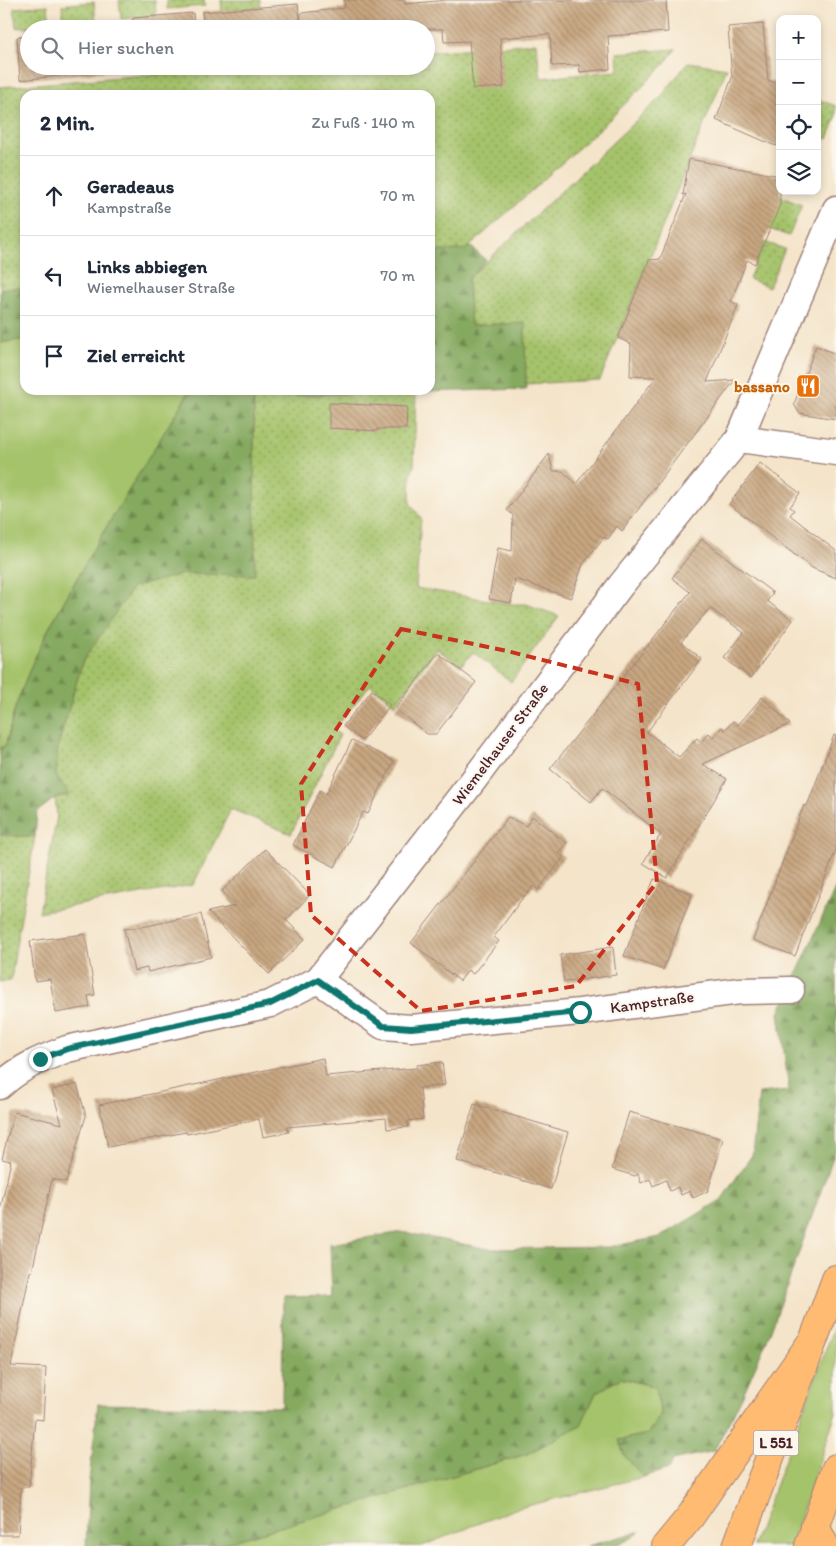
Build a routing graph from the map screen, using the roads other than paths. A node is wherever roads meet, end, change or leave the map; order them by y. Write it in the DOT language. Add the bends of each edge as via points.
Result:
graph roads {
  1 [pos="836,209"];
  2 [pos="740,439"];
  3 [pos="836,452"];
  4 [pos="318,980"];
  5 [pos="791,990"];
  6 [pos="0,1086"];
  7 [pos="836,1279"];
  8 [pos="813,1340"];
  9 [pos="836,1468"];
  10 [pos="816,1540"];
  11 [pos="666,1546"];
  12 [pos="737,1546"];
  1 -- 2 [label="street, Wiemelhauser Straße"];
  2 -- 3 [label="street"];
  2 -- 4 [label="street, Wiemelhauser Straße" via="621,585"];
  4 -- 5 [label="street, Kampstraße" via="383,1026 411,1028 580,1012 740,991"];
  4 -- 6 [label="street, Wiemelhauser Straße" via="270,1004 67,1049 15,1072"];
  7 -- 8 [label="main road, L 551"];
  8 -- 11 [label="main road" via="690,1517"];
  8 -- 12 [label="main road, L 551"];
  9 -- 10 [label="main road"];
}
